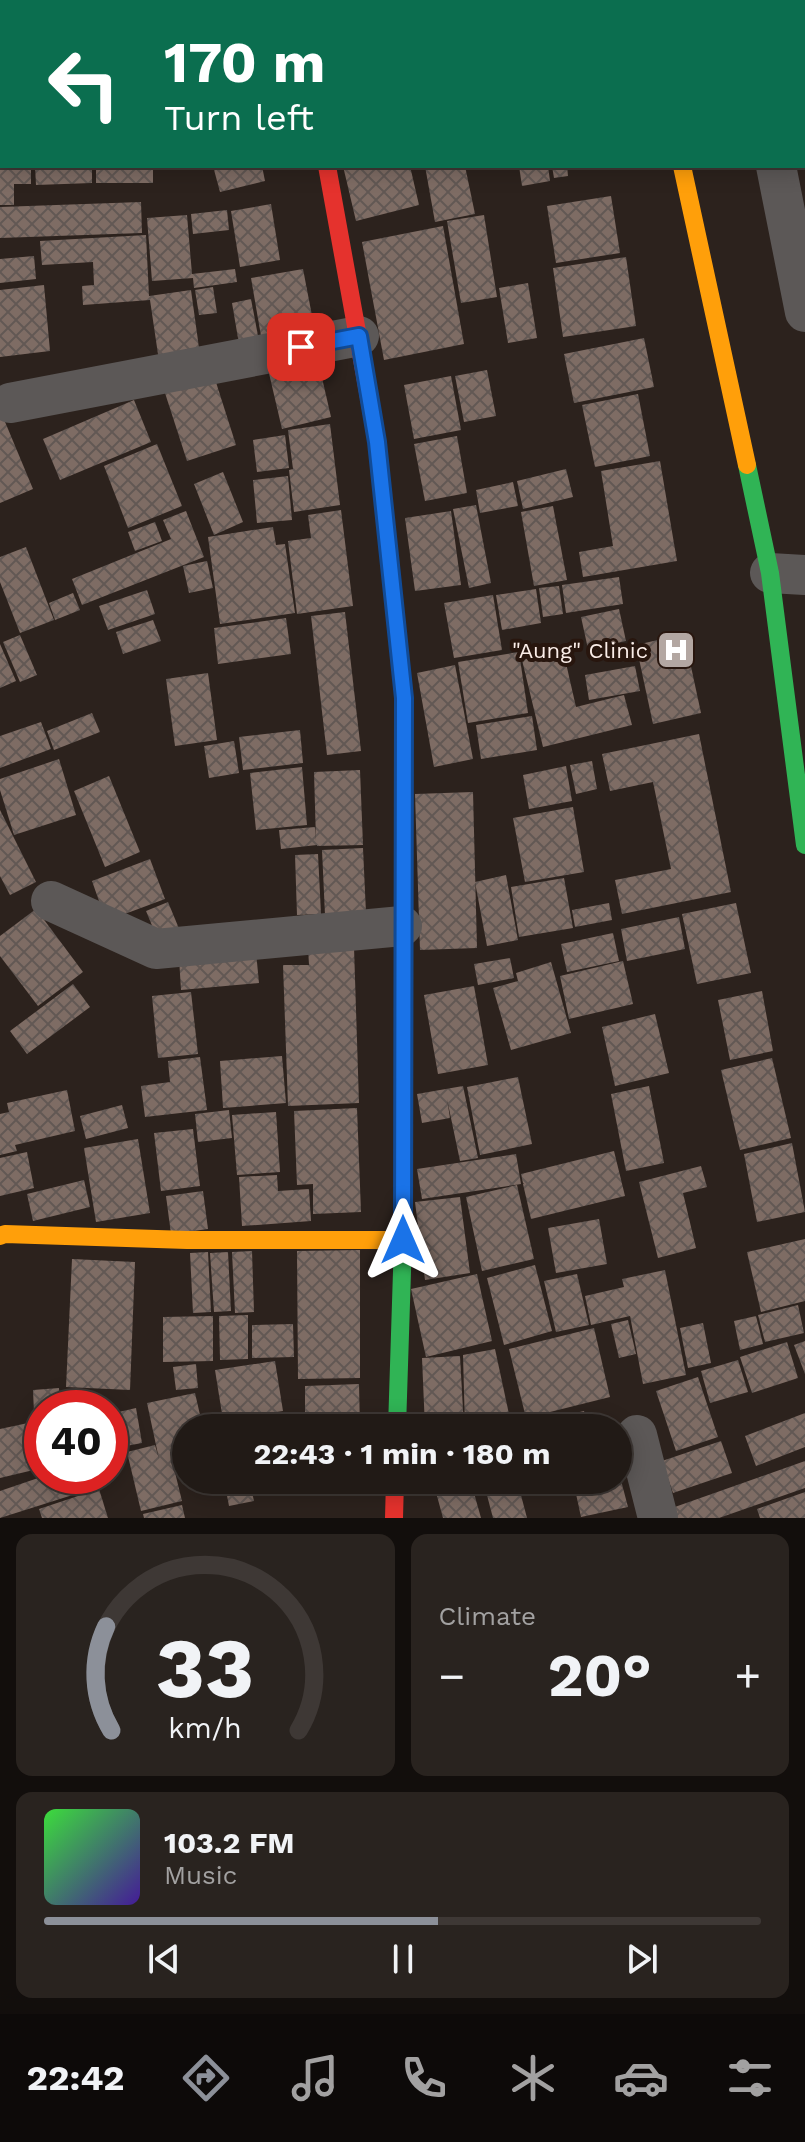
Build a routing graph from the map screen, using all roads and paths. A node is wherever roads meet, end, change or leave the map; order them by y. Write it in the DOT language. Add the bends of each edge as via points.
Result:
graph roads {
  1 [pos="327,168"];
  2 [pos="683,168"];
  3 [pos="776,168"];
  4 [pos="805,312"];
  5 [pos="359,336"];
  6 [pos="10,403"];
  7 [pos="788,574"];
  8 [pos="805,845"];
  9 [pos="51,901"];
  10 [pos="402,926"];
  11 [pos="0,1236"];
  12 [pos="403,1240"];
  13 [pos="397,1414"];
  14 [pos="637,1435"];
  15 [pos="395,1494"];
  16 [pos="394,1518"];
  17 [pos="658,1518"];
  1 -- 5 [label="street"];
  2 -- 7 [label="street"];
  3 -- 4 [label="street"];
  5 -- 6 [label="street"];
  5 -- 10 [label="street" via="377,442 404,698"];
  7 -- 8 [label="street"];
  9 -- 10 [label="street" via="156,949"];
  10 -- 12 [label="street"];
  11 -- 12 [label="street"];
  12 -- 13 [label="street"];
  14 -- 17 [label="street"];
  15 -- 16 [label="street"];
}
